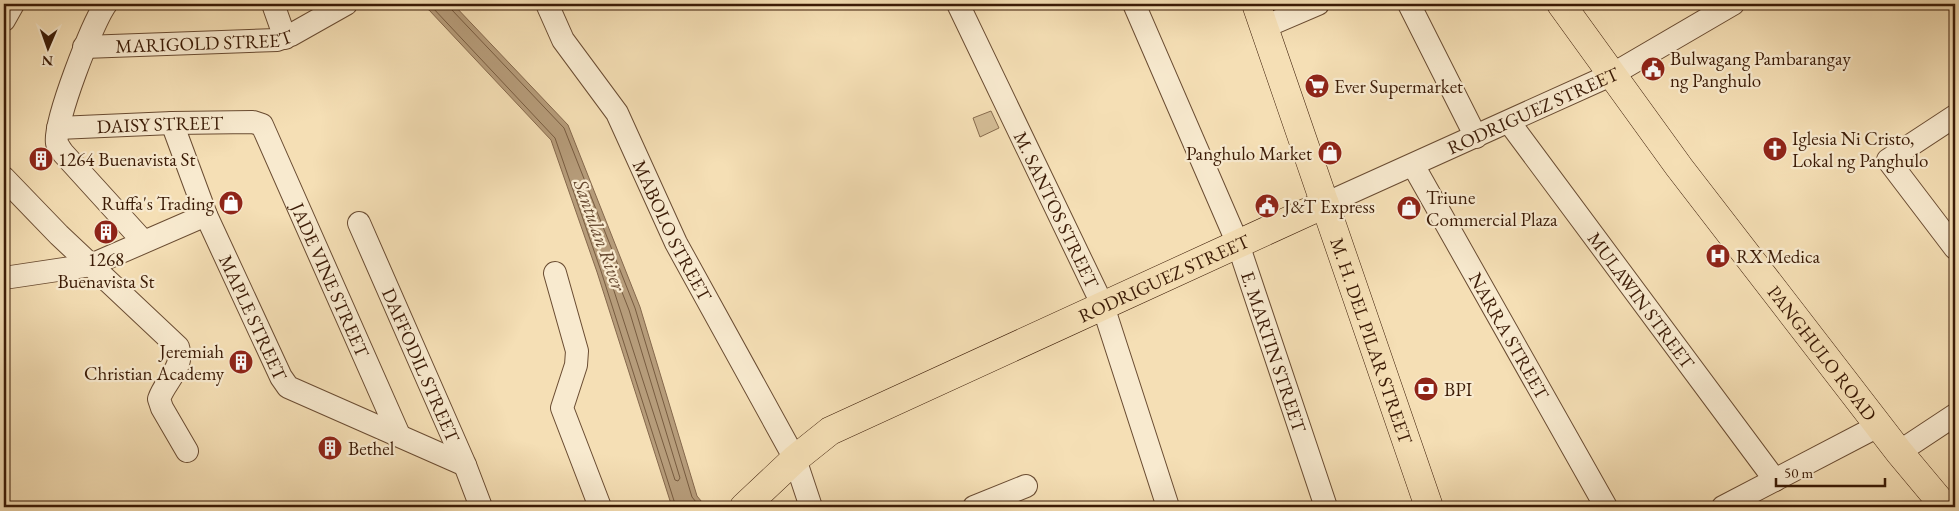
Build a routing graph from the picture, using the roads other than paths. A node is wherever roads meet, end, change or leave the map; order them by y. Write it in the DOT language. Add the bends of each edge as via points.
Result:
graph roads {
  1 [pos="13,4"];
  2 [pos="106,4"];
  3 [pos="273,4"];
  4 [pos="346,4"];
  5 [pos="547,4"];
  6 [pos="958,4"];
  7 [pos="1134,4"];
  8 [pos="1318,4"];
  9 [pos="1409,4"];
  10 [pos="1561,4"];
  11 [pos="1733,4"];
  12 [pos="1260,16"];
  13 [pos="4,20"];
  14 [pos="285,38"];
  15 [pos="84,47"];
  16 [pos="1613,74"];
  17 [pos="1955,116"];
  18 [pos="1509,122"];
  19 [pos="172,123"];
  20 [pos="262,125"];
  21 [pos="58,128"];
  22 [pos="1476,137"];
  23 [pos="1413,165"];
  24 [pos="4,178"];
  25 [pos="1325,204"];
  26 [pos="206,214"];
  27 [pos="359,223"];
  28 [pos="143,241"];
  29 [pos="1238,244"];
  30 [pos="1955,248"];
  31 [pos="91,265"];
  32 [pos="555,273"];
  33 [pos="4,278"];
  34 [pos="1103,306"];
  35 [pos="1955,415"];
  36 [pos="1880,425"];
  37 [pos="399,435"];
  38 [pos="187,451"];
  39 [pos="1900,452"];
  40 [pos="795,459"];
  41 [pos="465,465"];
  42 [pos="1775,480"];
  43 [pos="1026,486"];
  44 [pos="481,507"];
  45 [pos="600,507"];
  46 [pos="744,507"];
  47 [pos="811,507"];
  48 [pos="974,507"];
  49 [pos="1168,507"];
  50 [pos="1326,507"];
  51 [pos="1429,507"];
  52 [pos="1606,507"];
  53 [pos="1723,507"];
  54 [pos="1945,507"];
  1 -- 13 [label="street"];
  2 -- 15 [label="street"];
  3 -- 14 [label="street"];
  4 -- 14 [label="street, MARIGOLD STREET"];
  5 -- 40 [label="street, MABOLO STREET" via="564,40 617,112 676,244"];
  6 -- 34 [label="street, M. SANTOS STREET"];
  7 -- 29 [label="street, E. MARTIN STREET"];
  8 -- 12 [label="street"];
  9 -- 22 [label="street"];
  10 -- 16 [label="main road, PANGHULO ROAD"];
  11 -- 16 [label="street, RODRIGUEZ STREET"];
  12 -- 25 [label="main road, M. H. DEL PILAR STREET"];
  14 -- 15 [label="street, MARIGOLD STREET"];
  15 -- 21 [label="street"];
  16 -- 18 [label="street, RODRIGUEZ STREET"];
  16 -- 36 [label="main road, PANGHULO ROAD" via="1679,168"];
  17 -- 30 [label="street" via="1888,160"];
  18 -- 22 [label="street, RODRIGUEZ STREET"];
  18 -- 42 [label="street, MULAWIN STREET"];
  19 -- 20 [label="street, DAISY STREET" via="253,122"];
  19 -- 21 [label="street, DAISY STREET"];
  19 -- 26 [label="street, MAPLE STREET"];
  20 -- 37 [label="street, JADE VINE STREET"];
  21 -- 28 [label="street" via="57,143 63,153"];
  22 -- 23 [label="street, RODRIGUEZ STREET"];
  23 -- 25 [label="street, RODRIGUEZ STREET"];
  23 -- 52 [label="street, NARRA STREET"];
  24 -- 31 [label="street"];
  25 -- 29 [label="main road, RODRIGUEZ STREET"];
  25 -- 51 [label="main road, M. H. DEL PILAR STREET"];
  26 -- 28 [label="street"];
  26 -- 37 [label="street, MAPLE STREET" via="288,387"];
  27 -- 41 [label="street, DAFFODIL STREET"];
  28 -- 31 [label="street"];
  29 -- 34 [label="main road, RODRIGUEZ STREET"];
  29 -- 50 [label="street, E. MARTIN STREET"];
  31 -- 33 [label="street"];
  31 -- 38 [label="street" via="178,347 181,355 179,364 159,400"];
  32 -- 45 [label="street" via="577,350 576,364 562,408"];
  34 -- 40 [label="main road, RODRIGUEZ STREET" via="830,431"];
  34 -- 49 [label="street, M. SANTOS STREET"];
  35 -- 39 [label="street"];
  36 -- 39 [label="main road, PANGHULO ROAD"];
  36 -- 42 [label="street"];
  37 -- 41 [label="street, MAPLE STREET"];
  39 -- 54 [label="main road, PANGHULO ROAD"];
  40 -- 46 [label="main road, RODRIGUEZ STREET"];
  40 -- 47 [label="street, MABOLO STREET"];
  41 -- 44 [label="street, DAFFODIL STREET"];
  42 -- 53 [label="street"];
  43 -- 48 [label="street"];
}
